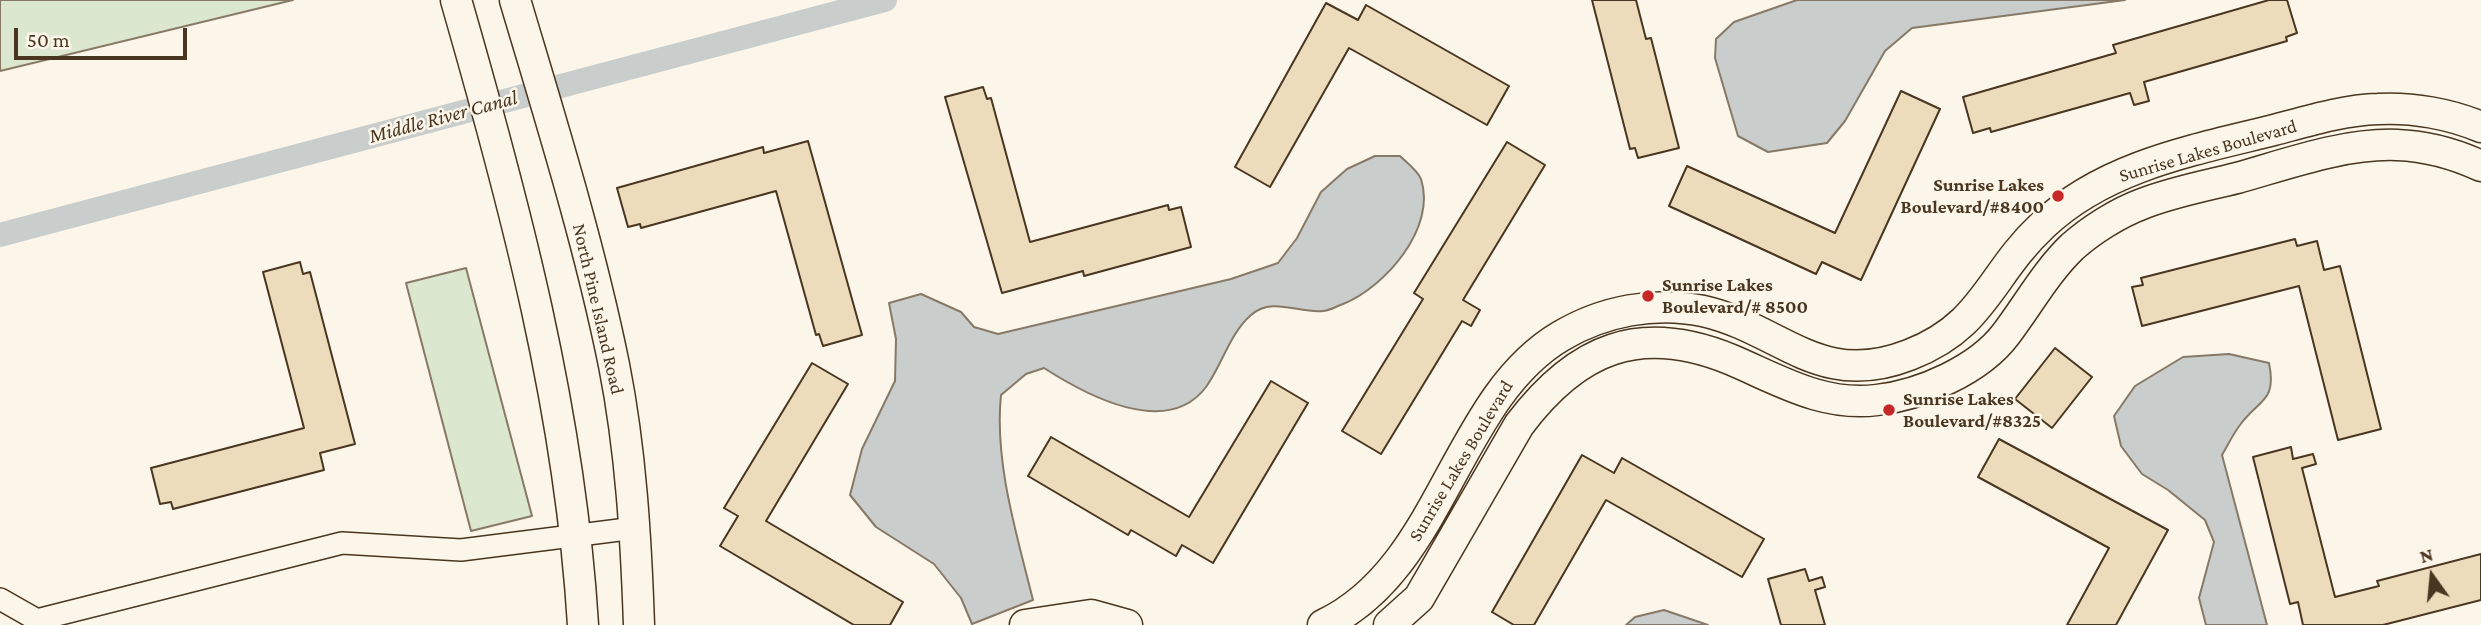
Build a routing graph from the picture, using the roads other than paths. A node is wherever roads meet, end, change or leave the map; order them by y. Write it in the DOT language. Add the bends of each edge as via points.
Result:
graph roads {
  1 [pos="456,0"];
  2 [pos="515,0"];
  3 [pos="2481,127"];
  4 [pos="2481,166"];
  5 [pos="635,528"];
  6 [pos="578,538"];
  7 [pos="0,599"];
  8 [pos="583,625"];
  9 [pos="639,625"];
  10 [pos="1025,625"];
  11 [pos="1127,625"];
  12 [pos="1323,625"];
  13 [pos="1389,625"];
  1 -- 6 [label="street" via="501,157 556,404"];
  2 -- 5 [label="street, North Pine Island Road" via="614,367"];
  3 -- 12 [label="street, Sunrise Lakes Boulevard" via="2432,113 2381,108 2354,111 2127,172 2079,197 2042,226 1961,326 1934,345 1864,368 1804,355 1705,312 1648,308 1595,320 1561,335 1507,382 1405,555 1369,594"];
  4 -- 13 [label="street, Sunrise Lakes Boulevard" via="2435,150 2368,146 2141,204 2073,247 2004,337 1980,358 1944,380 1878,400 1828,399 1688,344 1661,342 1605,351 1570,371 1539,399 1519,425 1419,598"];
  5 -- 6 [label="street"];
  5 -- 9 [label="street, North Pine Island Road"];
  6 -- 7 [label="street" via="461,550 342,543 37,620"];
  6 -- 8 [label="street"];
  10 -- 11 [label="street" via="1091,615"];
}
